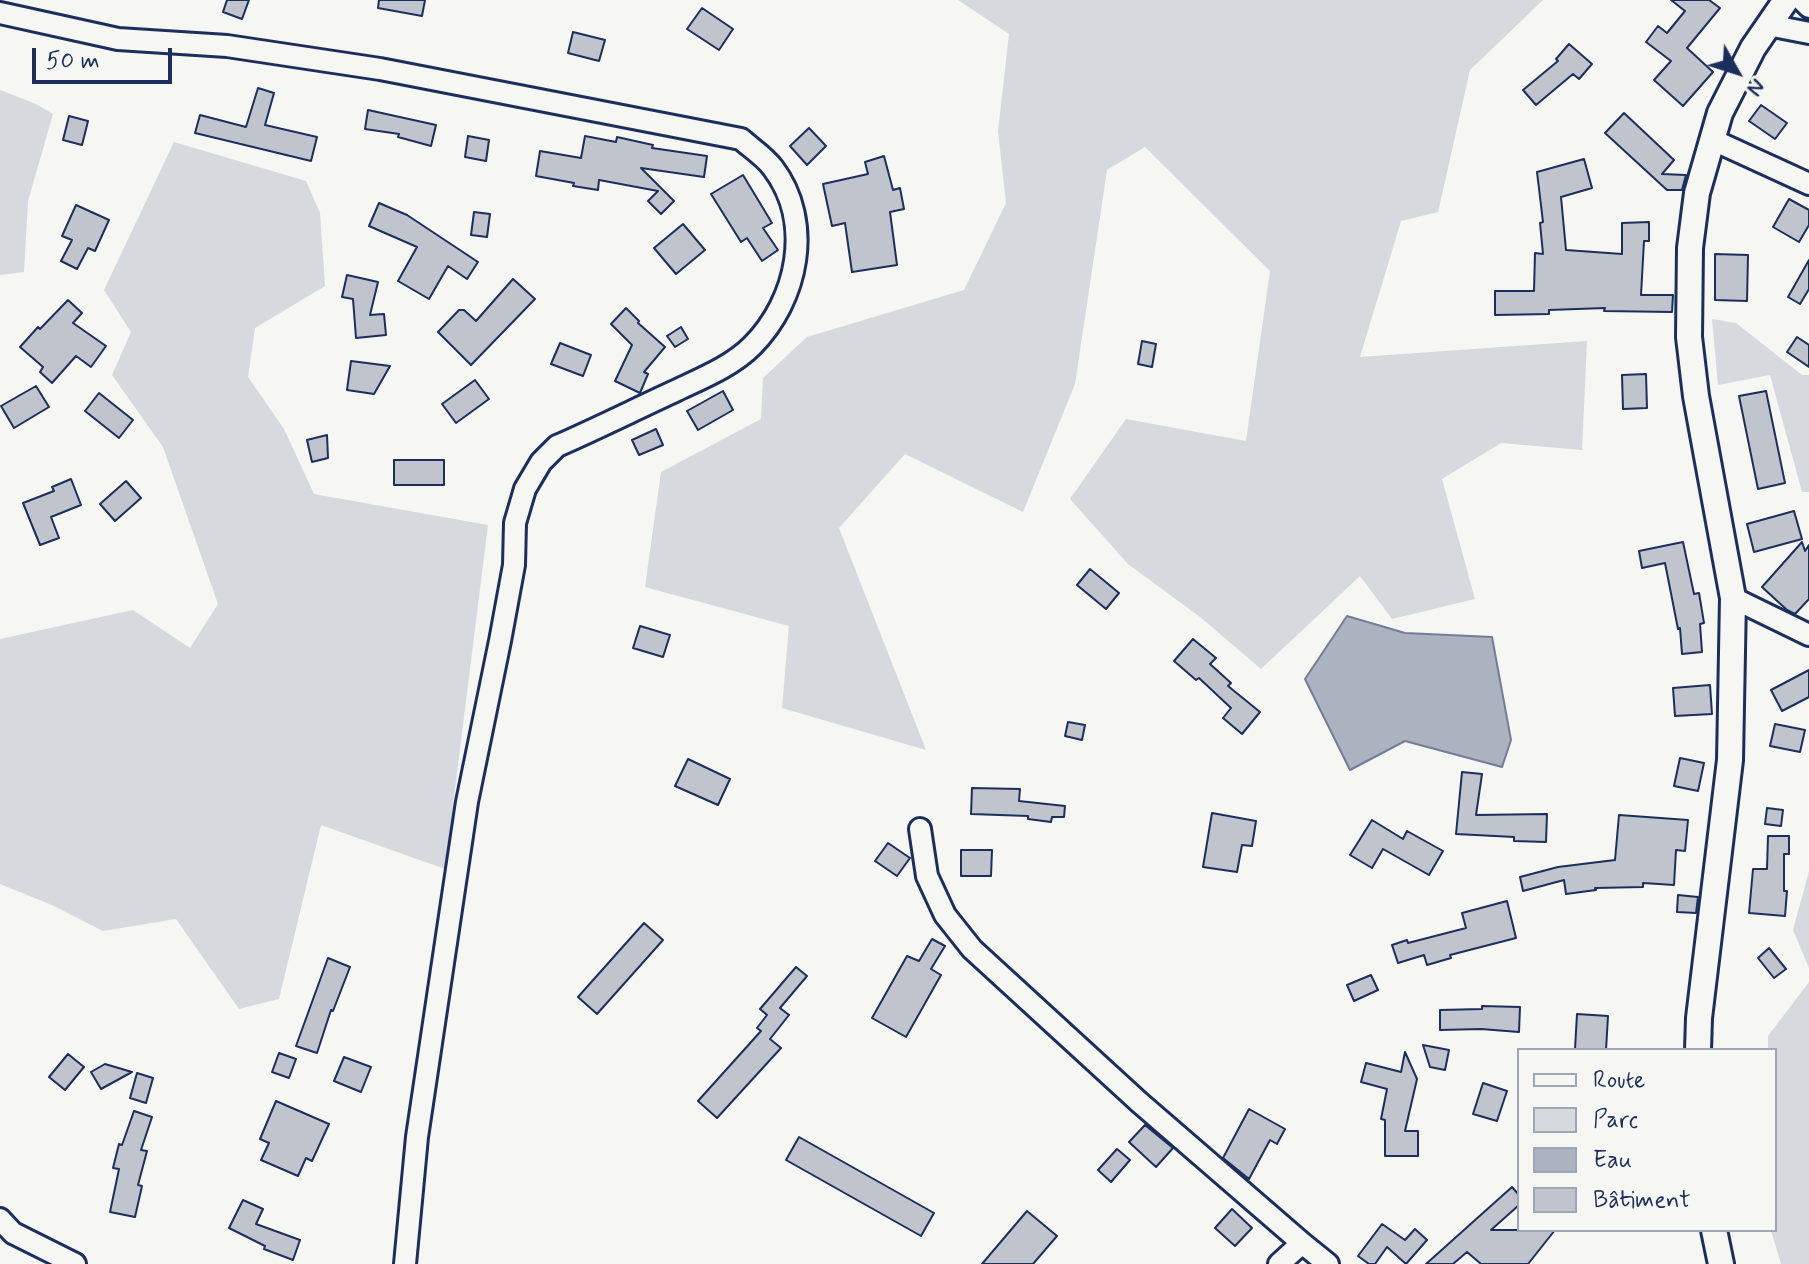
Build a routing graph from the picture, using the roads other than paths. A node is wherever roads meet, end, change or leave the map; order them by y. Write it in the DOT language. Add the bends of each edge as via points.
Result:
graph roads {
  1 [pos="1786,0"];
  2 [pos="1802,0"];
  3 [pos="1809,7"];
  4 [pos="0,13"];
  5 [pos="1768,25"];
  6 [pos="1809,33"];
  7 [pos="1713,140"];
  8 [pos="1809,184"];
  9 [pos="1733,598"];
  10 [pos="1809,635"];
  11 [pos="920,829"];
  12 [pos="1698,1048"];
  13 [pos="0,1219"];
  14 [pos="1714,1232"];
  15 [pos="1302,1243"];
  16 [pos="75,1264"];
  17 [pos="405,1264"];
  18 [pos="1279,1264"];
  19 [pos="1328,1264"];
  20 [pos="1721,1264"];
  1 -- 5 [label="street"];
  2 -- 3 [label="street"];
  4 -- 17 [label="street" via="118,39 227,46 380,69 741,139 773,168 791,203 797,258 773,320 751,347 721,369 557,446 525,489 467,802 417,1137"];
  5 -- 6 [label="street"];
  5 -- 7 [label="street" via="1732,86"];
  7 -- 8 [label="street"];
  7 -- 9 [label="street" via="1697,193 1690,248 1689,337"];
  9 -- 10 [label="street"];
  9 -- 12 [label="street" via="1730,760"];
  11 -- 15 [label="street" via="927,876 945,915 972,949"];
  13 -- 16 [label="street" via="13,1233"];
  14 -- 20 [label="street"];
  15 -- 18 [label="street"];
  15 -- 19 [label="street"];
}
